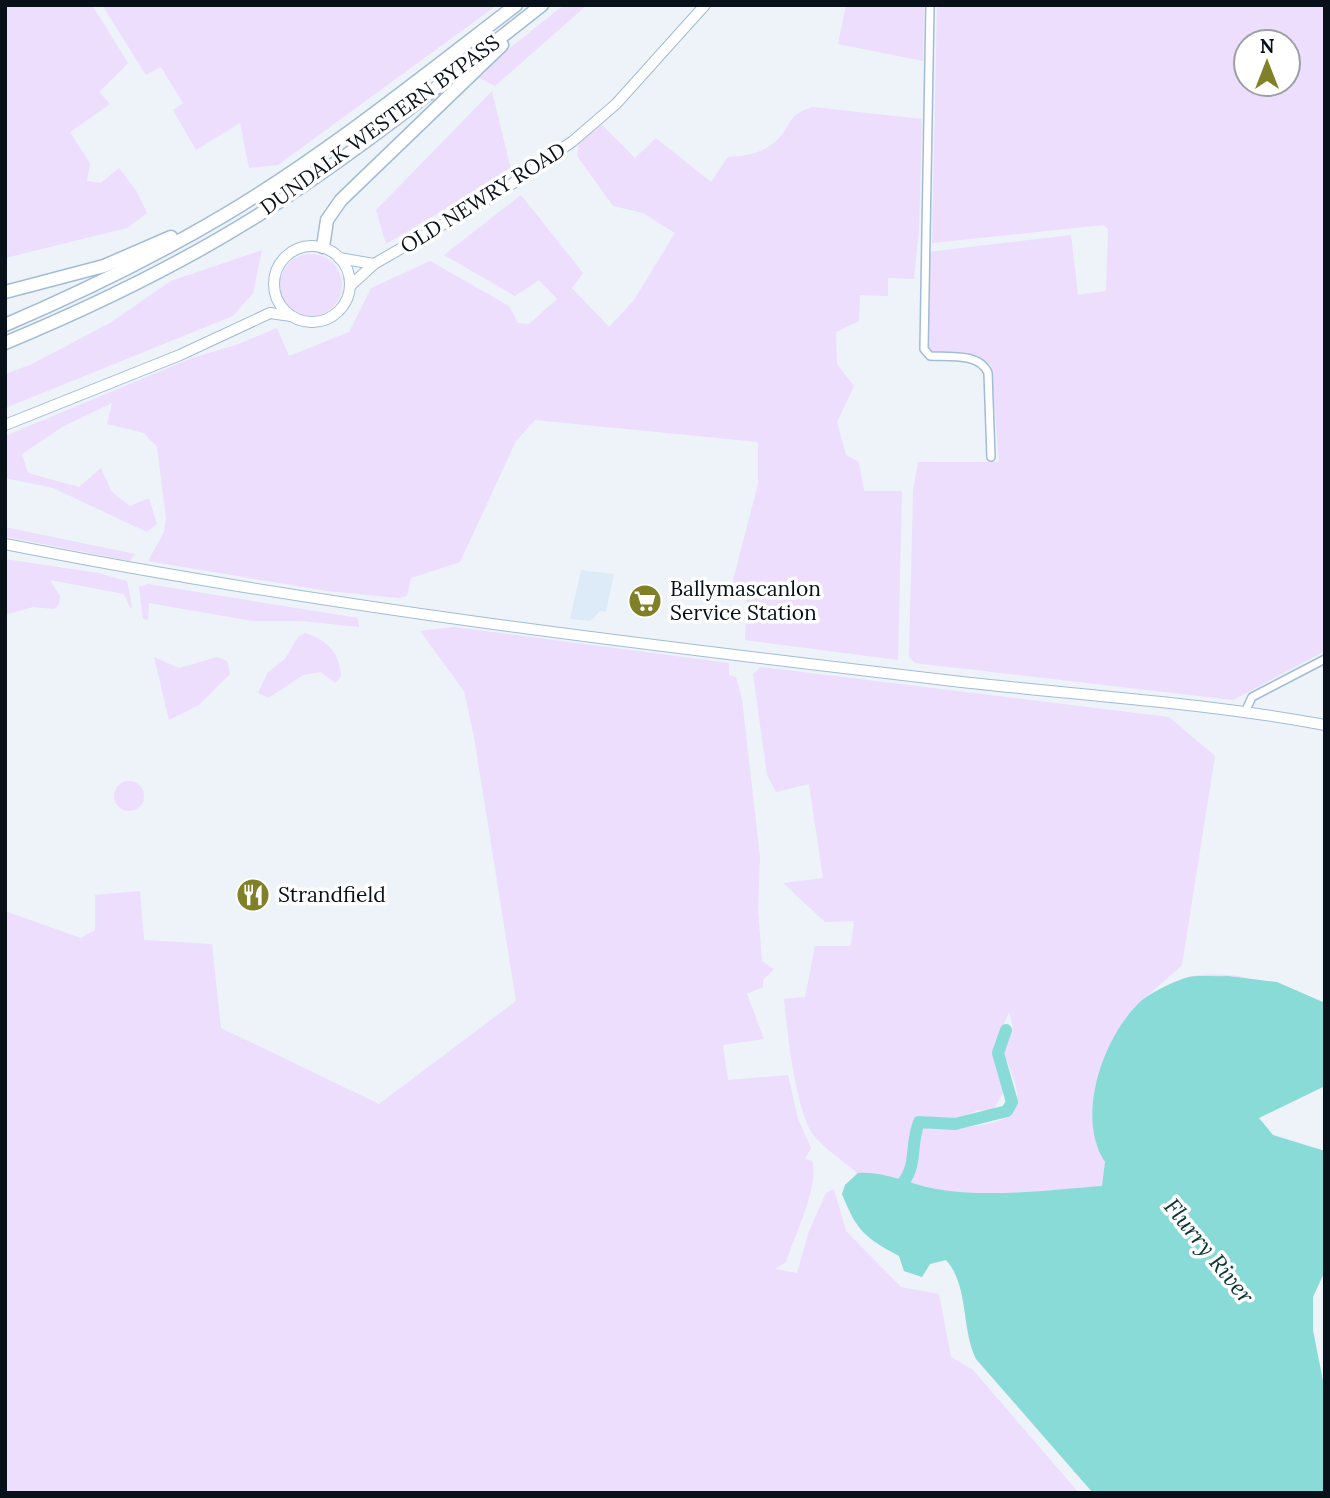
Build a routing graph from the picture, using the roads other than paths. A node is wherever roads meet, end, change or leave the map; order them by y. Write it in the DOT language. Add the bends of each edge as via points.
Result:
graph roads {
  1 [pos="516,5"];
  2 [pos="541,5"];
  3 [pos="705,5"];
  4 [pos="930,5"];
  5 [pos="528,16"];
  6 [pos="248,200"];
  7 [pos="323,247"];
  8 [pos="339,258"];
  9 [pos="374,264"];
  10 [pos="350,286"];
  11 [pos="5,292"];
  12 [pos="275,296"];
  13 [pos="270,313"];
  14 [pos="291,316"];
  15 [pos="5,325"];
  16 [pos="5,343"];
  17 [pos="5,425"];
  18 [pos="991,457"];
  19 [pos="5,544"];
  20 [pos="1325,659"];
  21 [pos="1245,712"];
  22 [pos="1325,724"];
  1 -- 6 [label="highway" via="330,145"];
  2 -- 5 [label="highway"];
  3 -- 9 [label="main road, OLD NEWRY ROAD" via="616,104 573,141 506,188"];
  4 -- 18 [label="street" via="924,349 930,355 985,364"];
  5 -- 7 [label="highway" via="341,200 327,220"];
  5 -- 16 [label="highway, DUNDALK WESTERN BYPASS" via="339,161 260,214 133,286"];
  6 -- 11 [label="highway" via="104,266"];
  6 -- 15 [label="highway, DUNDALK WESTERN BYPASS" via="124,271"];
  7 -- 8 [label="main road"];
  7 -- 12 [label="main road" via="299,247 280,262 273,284"];
  8 -- 9 [label="main road"];
  8 -- 10 [label="main road"];
  9 -- 10 [label="main road, OLD NEWRY ROAD"];
  10 -- 14 [label="main road" via="347,299 329,318 316,322"];
  12 -- 13 [label="main road"];
  12 -- 14 [label="main road"];
  13 -- 14 [label="main road"];
  13 -- 17 [label="main road" via="180,355"];
  19 -- 21 [label="main road" via="269,593 855,669"];
  20 -- 21 [label="street" via="1252,697"];
  21 -- 22 [label="main road"];
}
